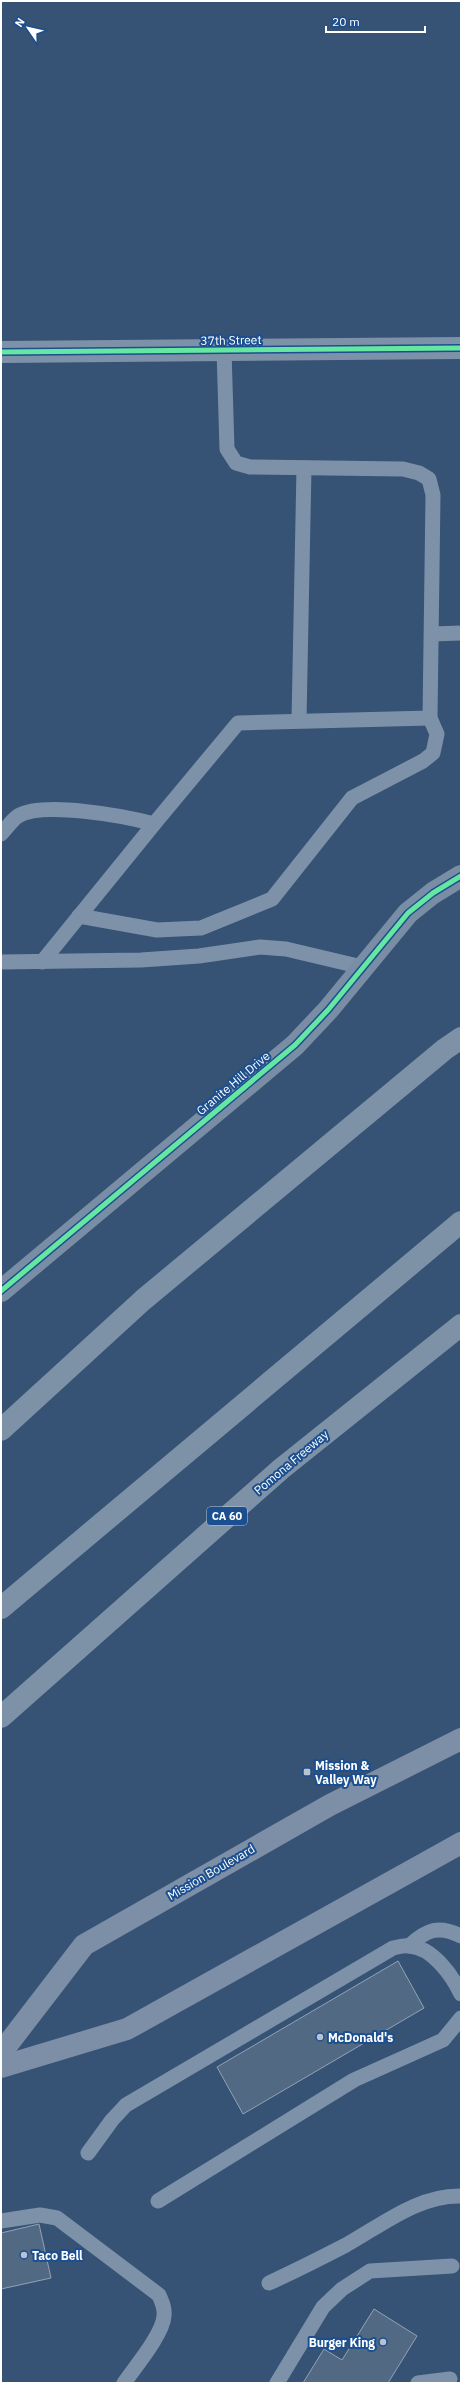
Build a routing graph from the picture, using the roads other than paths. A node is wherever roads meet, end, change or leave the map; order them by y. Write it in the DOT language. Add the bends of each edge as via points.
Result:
graph roads {
  1 [pos="461,348"];
  2 [pos="224,350"];
  3 [pos="1,352"];
  4 [pos="304,468"];
  5 [pos="461,633"];
  6 [pos="432,634"];
  7 [pos="430,718"];
  8 [pos="299,720"];
  9 [pos="154,824"];
  10 [pos="1,834"];
  11 [pos="461,876"];
  12 [pos="79,916"];
  13 [pos="1,962"];
  14 [pos="42,962"];
  15 [pos="362,967"];
  16 [pos="461,1038"];
  17 [pos="461,1222"];
  18 [pos="1,1291"];
  19 [pos="461,1325"];
  20 [pos="1,1430"];
  21 [pos="1,1608"];
  22 [pos="1,1717"];
  23 [pos="461,1739"];
  24 [pos="461,1843"];
  25 [pos="461,1936"];
  26 [pos="410,1946"];
  27 [pos="461,1994"];
  28 [pos="461,2018"];
  29 [pos="1,2053"];
  30 [pos="1,2067"];
  31 [pos="88,2153"];
  32 [pos="461,2196"];
  33 [pos="158,2201"];
  34 [pos="1,2221"];
  35 [pos="452,2266"];
  36 [pos="269,2283"];
  37 [pos="450,2379"];
  38 [pos="124,2383"];
  39 [pos="277,2383"];
  40 [pos="418,2383"];
  1 -- 2 [label="street, 37th Street"];
  2 -- 3 [label="street, 37th Street"];
  2 -- 4 [label="lane" via="227,449 236,463 250,467"];
  4 -- 6 [label="lane" via="403,469 419,473 429,479 433,495"];
  4 -- 8 [label="lane"];
  5 -- 6 [label="lane"];
  6 -- 7 [label="lane"];
  7 -- 8 [label="lane"];
  7 -- 12 [label="lane" via="437,734 433,753 423,761 352,798 272,899 201,928 156,930"];
  8 -- 9 [label="lane" via="238,723"];
  9 -- 10 [label="lane" via="120,815 49,809 18,816"];
  9 -- 12 [label="lane"];
  11 -- 15 [label="street, Granite Hill Drive" via="433,892 408,913"];
  12 -- 14 [label="lane"];
  13 -- 14 [label="lane"];
  14 -- 15 [label="lane" via="200,956 260,947 286,949"];
  15 -- 18 [label="street, Granite Hill Drive" via="328,1010 295,1045"];
  16 -- 20 [label="highway" via="143,1300"];
  17 -- 21 [label="highway"];
  19 -- 22 [label="highway, Pomona Freeway / CA 60" via="281,1469"];
  23 -- 29 [label="main road, Mission Boulevard" via="330,1805 84,1945"];
  24 -- 30 [label="main road" via="127,2029"];
  25 -- 26 [label="lane" via="444,1929 422,1933"];
  26 -- 27 [label="lane" via="427,1952 444,1968"];
  26 -- 31 [label="lane" via="393,1948 126,2105"];
  28 -- 33 [label="lane" via="443,2040 354,2080"];
  32 -- 36 [label="lane" via="408,2208 346,2244"];
  34 -- 38 [label="lane" via="40,2215 57,2218 159,2295 165,2317 158,2333"];
  35 -- 39 [label="lane" via="370,2271 364,2274 323,2307"];
  37 -- 40 [label="lane"];
}
